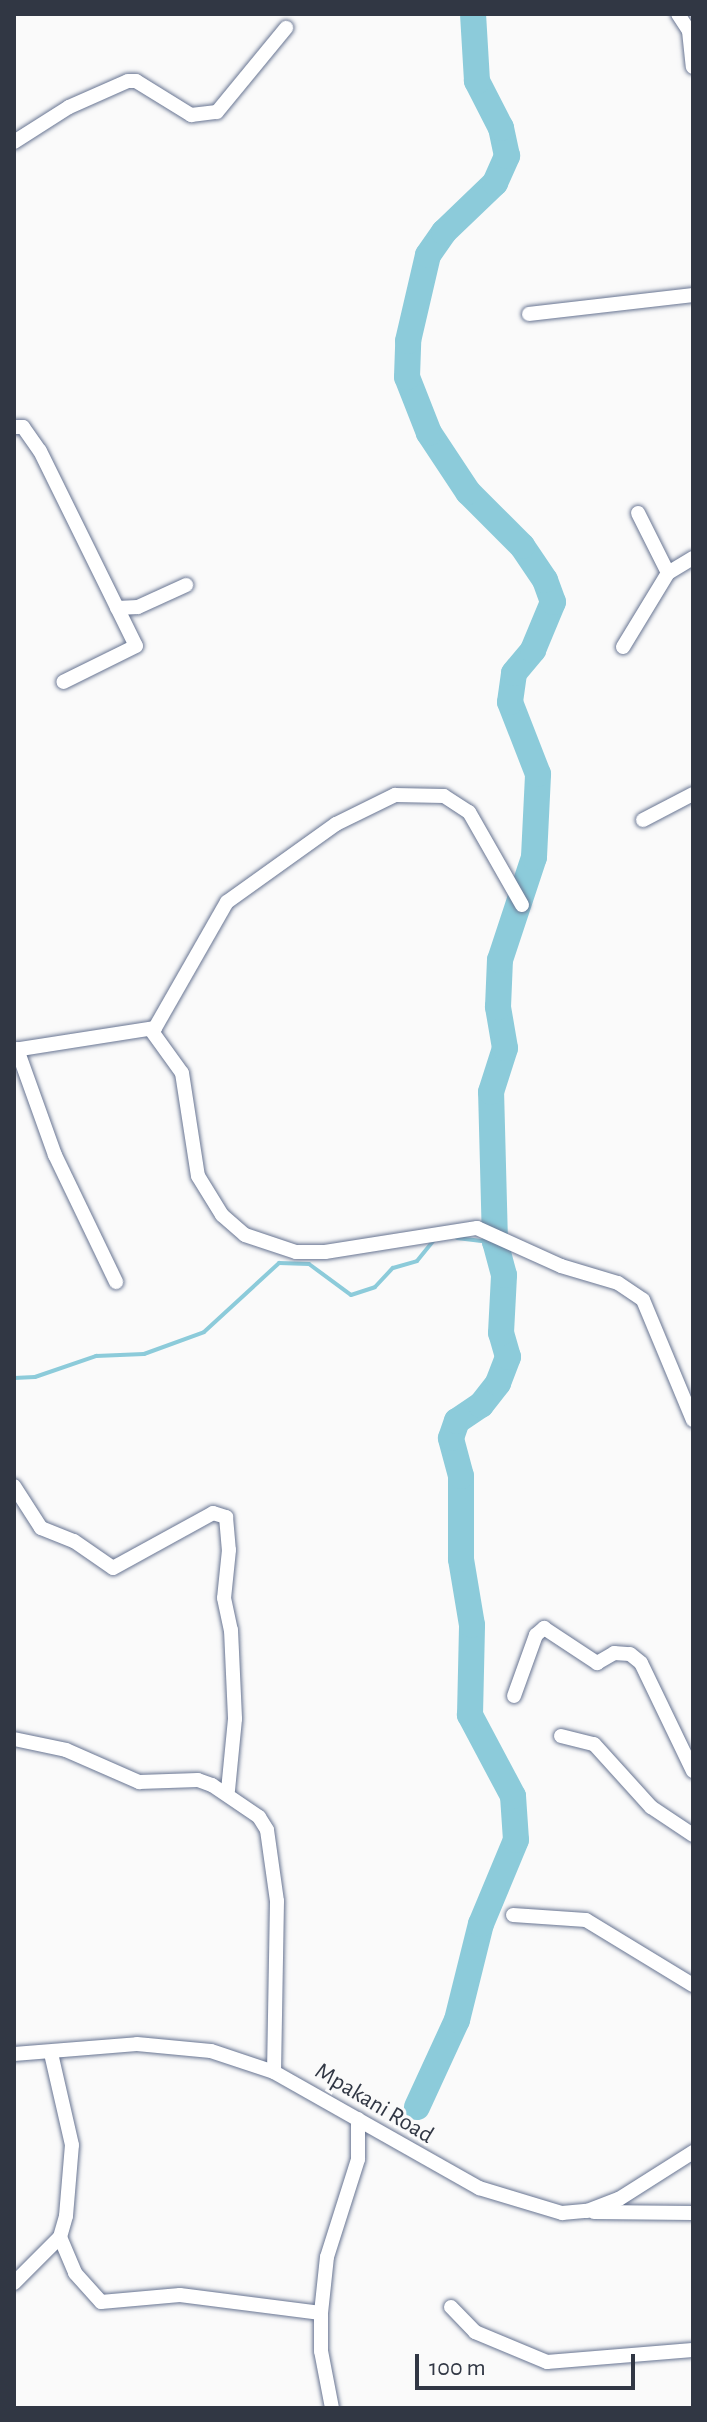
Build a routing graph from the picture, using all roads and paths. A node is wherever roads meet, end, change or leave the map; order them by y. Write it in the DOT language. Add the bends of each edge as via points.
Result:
graph roads {
  1 [pos="678,14"];
  2 [pos="286,28"];
  3 [pos="693,67"];
  4 [pos="14,142"];
  5 [pos="693,295"];
  6 [pos="529,314"];
  7 [pos="14,427"];
  8 [pos="638,513"];
  9 [pos="693,558"];
  10 [pos="668,573"];
  11 [pos="186,585"];
  12 [pos="117,608"];
  13 [pos="623,647"];
  14 [pos="63,682"];
  15 [pos="693,794"];
  16 [pos="643,820"];
  17 [pos="522,905"];
  18 [pos="151,1030"];
  19 [pos="16,1050"];
  20 [pos="116,1282"];
  21 [pos="693,1420"];
  22 [pos="14,1486"];
  23 [pos="514,1696"];
  24 [pos="561,1736"];
  25 [pos="14,1739"];
  26 [pos="693,1771"];
  27 [pos="228,1791"];
  28 [pos="693,1835"];
  29 [pos="513,1915"];
  30 [pos="693,1985"];
  31 [pos="51,2053"];
  32 [pos="14,2054"];
  33 [pos="274,2072"];
  34 [pos="358,2119"];
  35 [pos="693,2152"];
  36 [pos="587,2211"];
  37 [pos="693,2213"];
  38 [pos="60,2237"];
  39 [pos="14,2283"];
  40 [pos="451,2307"];
  41 [pos="321,2313"];
  42 [pos="693,2350"];
  43 [pos="332,2408"];
  1 -- 3 [label="street" via="689,31"];
  2 -- 4 [label="street" via="217,112 191,115 128,81 69,107"];
  5 -- 6 [label="street"];
  7 -- 12 [label="street" via="23,427 40,451 94,571"];
  8 -- 10 [label="street"];
  9 -- 10 [label="street"];
  10 -- 13 [label="street"];
  11 -- 12 [label="street" via="138,607"];
  12 -- 14 [label="street" via="136,646"];
  15 -- 16 [label="street"];
  17 -- 18 [label="street" via="469,812 436,795 411,792 381,800 336,824 227,902 163,1021"];
  18 -- 19 [label="street"];
  18 -- 21 [label="street" via="182,1073 198,1176 222,1215 245,1235 296,1252 325,1252 437,1230 477,1228 509,1238 561,1266 636,1293 650,1313"];
  19 -- 20 [label="street" via="55,1155"];
  22 -- 27 [label="street" via="41,1528 74,1541 113,1568 213,1513 226,1517 224,1598 231,1630 235,1719"];
  23 -- 26 [label="street" via="536,1635 544,1628 597,1663 614,1653 630,1654 641,1663"];
  24 -- 28 [label="street" via="594,1744 651,1807"];
  25 -- 27 [label="street" via="66,1750 124,1779 198,1780"];
  27 -- 33 [label="street" via="259,1817 271,1850 278,1934"];
  29 -- 30 [label="street" via="586,1920"];
  31 -- 32 [label="street, Mpakani Road"];
  31 -- 33 [label="street, Mpakani Road" via="173,2044"];
  31 -- 38 [label="street" via="73,2158"];
  33 -- 34 [label="street, Mpakani Road"];
  34 -- 36 [label="street, Mpakani Road" via="479,2188 544,2210"];
  34 -- 41 [label="street" via="358,2159 327,2257"];
  35 -- 36 [label="street, Mpakani Road" via="619,2199"];
  36 -- 37 [label="street"];
  38 -- 39 [label="street"];
  38 -- 41 [label="street" via="70,2264 101,2302 180,2295"];
  40 -- 42 [label="street" via="475,2332 547,2362"];
  41 -- 43 [label="street" via="321,2351"];
}
